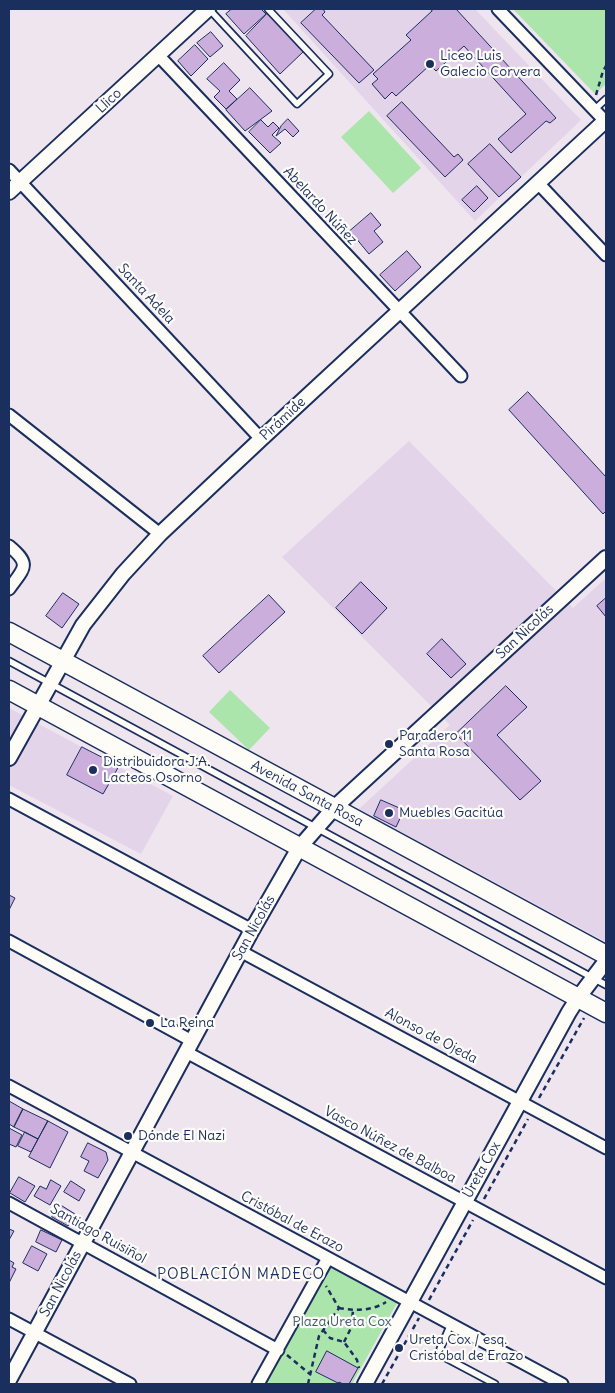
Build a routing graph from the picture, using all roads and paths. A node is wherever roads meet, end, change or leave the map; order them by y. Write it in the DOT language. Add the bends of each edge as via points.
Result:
graph roads {
  1 [pos="209,9"];
  2 [pos="268,9"];
  3 [pos="498,9"];
  4 [pos="158,55"];
  5 [pos="606,66"];
  6 [pos="606,99"];
  7 [pos="594,105"];
  8 [pos="606,120"];
  9 [pos="9,170"];
  10 [pos="20,182"];
  11 [pos="538,183"];
  12 [pos="9,192"];
  13 [pos="606,254"];
  14 [pos="399,312"];
  15 [pos="460,376"];
  16 [pos="9,415"];
  17 [pos="261,439"];
  18 [pos="160,534"];
  19 [pos="9,546"];
  20 [pos="606,558"];
  21 [pos="9,589"];
  22 [pos="9,632"];
  23 [pos="9,661"];
  24 [pos="62,661"];
  25 [pos="50,683"];
  26 [pos="9,690"];
  27 [pos="37,706"];
  28 [pos="9,758"];
  29 [pos="9,799"];
  30 [pos="334,808"];
  31 [pos="316,828"];
  32 [pos="299,848"];
  33 [pos="252,930"];
  34 [pos="9,941"];
  35 [pos="240,951"];
  36 [pos="606,955"];
  37 [pos="606,961"];
  38 [pos="593,978"];
  39 [pos="606,985"];
  40 [pos="578,998"];
  41 [pos="606,1013"];
  42 [pos="189,1046"];
  43 [pos="9,1086"];
  44 [pos="520,1101"];
  45 [pos="606,1148"];
  46 [pos="132,1152"];
  47 [pos="465,1202"];
  48 [pos="9,1203"];
  49 [pos="83,1243"];
  50 [pos="328,1258"];
  51 [pos="319,1274"];
  52 [pos="606,1278"];
  53 [pos="410,1302"];
  54 [pos="353,1311"];
  55 [pos="9,1319"];
  56 [pos="451,1324"];
  57 [pos="323,1330"];
  58 [pos="35,1333"];
  59 [pos="344,1342"];
  60 [pos="278,1350"];
  61 [pos="360,1370"];
  62 [pos="311,1375"];
  63 [pos="9,1380"];
  64 [pos="130,1384"];
  65 [pos="258,1384"];
  66 [pos="308,1384"];
  67 [pos="365,1384"];
  68 [pos="495,1384"];
  69 [pos="562,1384"];
  1 -- 2 [label="lane" via="297,104 329,74"];
  1 -- 4 [label="street, Llico"];
  3 -- 7 [label="street"];
  4 -- 10 [label="street, Llico"];
  4 -- 14 [label="street, Abelardo Núñez"];
  5 -- 7 [label="path"];
  6 -- 7 [label="lane"];
  7 -- 8 [label="street"];
  8 -- 11 [label="street, Pirámide"];
  9 -- 10 [label="street, Santa Adela"];
  10 -- 12 [label="street, Llico"];
  10 -- 17 [label="street, Santa Adela"];
  11 -- 13 [label="street"];
  11 -- 14 [label="street, Pirámide"];
  14 -- 15 [label="street, Abelardo Núñez"];
  14 -- 17 [label="street, Pirámide"];
  16 -- 18 [label="street"];
  17 -- 18 [label="street, Pirámide"];
  18 -- 24 [label="street, Pirámide" via="95,608"];
  19 -- 21 [label="street" via="24,563"];
  20 -- 30 [label="street, San Nicolás"];
  22 -- 24 [label="main road, Avenida Santa Rosa"];
  23 -- 25 [label="lane"];
  24 -- 25 [label="street, Pirámide"];
  24 -- 30 [label="main road, Avenida Santa Rosa"];
  25 -- 27 [label="street, Pirámide"];
  25 -- 31 [label="lane"];
  26 -- 27 [label="main road"];
  27 -- 28 [label="street, Pirámide"];
  27 -- 32 [label="main road"];
  29 -- 33 [label="street"];
  30 -- 31 [label="street, San Nicolás"];
  30 -- 36 [label="main road, Avenida Santa Rosa"];
  31 -- 32 [label="street, San Nicolás"];
  31 -- 38 [label="lane"];
  32 -- 33 [label="street, San Nicolás"];
  32 -- 40 [label="main road"];
  33 -- 35 [label="street, San Nicolás"];
  34 -- 42 [label="street, Vasco Núñez de Balboa"];
  35 -- 42 [label="street, San Nicolás"];
  35 -- 44 [label="street, Alonso de Ojeda"];
  37 -- 38 [label="street, Ureta Cox"];
  38 -- 39 [label="lane"];
  38 -- 40 [label="street, Ureta Cox"];
  40 -- 41 [label="main road"];
  40 -- 44 [label="street, Ureta Cox"];
  42 -- 46 [label="street, San Nicolás"];
  42 -- 47 [label="street, Vasco Núñez de Balboa"];
  43 -- 46 [label="street, Cristóbal de Erazo"];
  44 -- 45 [label="street, Alonso de Ojeda"];
  44 -- 47 [label="street, Ureta Cox"];
  46 -- 49 [label="street, San Nicolás"];
  46 -- 50 [label="street, Cristóbal de Erazo"];
  47 -- 52 [label="street, Vasco Núñez de Balboa"];
  47 -- 53 [label="street, Ureta Cox"];
  48 -- 49 [label="street, Santiago Ruisiñol"];
  49 -- 58 [label="street, San Nicolás"];
  49 -- 60 [label="street, Santiago Ruisiñol"];
  50 -- 51 [label="street"];
  50 -- 53 [label="street, Cristóbal de Erazo"];
  51 -- 57 [label="path" via="339,1308"];
  51 -- 60 [label="street"];
  53 -- 56 [label="street, Cristóbal de Erazo"];
  53 -- 67 [label="street, Ureta Cox"];
  54 -- 59 [label="path" via="351,1328"];
  55 -- 58 [label="street"];
  56 -- 68 [label="lane" via="440,1349 446,1358"];
  56 -- 69 [label="street, Cristóbal de Erazo"];
  57 -- 59 [label="path" via="330,1338"];
  57 -- 62 [label="path" via="318,1336"];
  58 -- 63 [label="street, San Nicolás"];
  58 -- 64 [label="street"];
  59 -- 61 [label="path"];
  60 -- 62 [label="path"];
  60 -- 65 [label="street"];
  62 -- 66 [label="path"];
}
